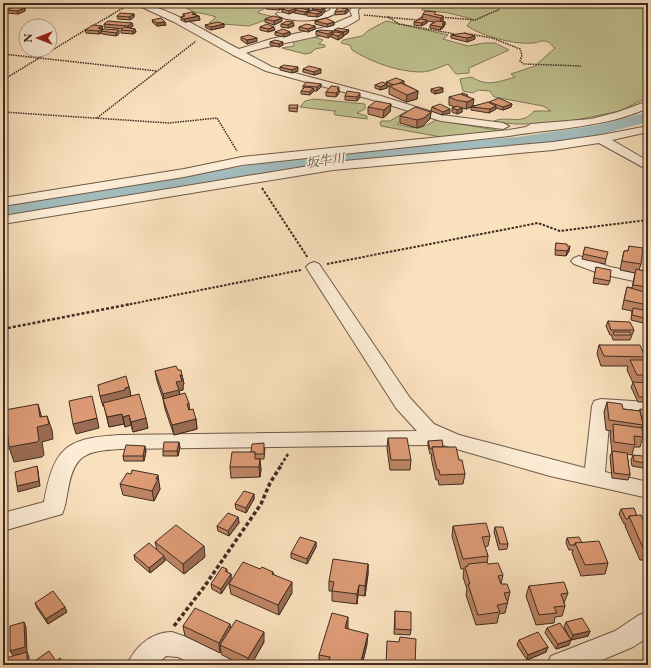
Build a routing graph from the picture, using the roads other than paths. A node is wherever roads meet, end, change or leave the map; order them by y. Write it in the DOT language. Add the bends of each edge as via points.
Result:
graph roads {
  1 [pos="18,3"];
  2 [pos="137,3"];
  3 [pos="361,3"];
  4 [pos="335,5"];
  5 [pos="322,7"];
  6 [pos="3,10"];
  7 [pos="280,14"];
  8 [pos="287,30"];
  9 [pos="309,35"];
  10 [pos="236,53"];
  11 [pos="648,104"];
  12 [pos="542,127"];
  13 [pos="648,129"];
  14 [pos="601,139"];
  15 [pos="243,163"];
  16 [pos="648,166"];
  17 [pos="254,179"];
  18 [pos="3,202"];
  19 [pos="3,220"];
  20 [pos="579,261"];
  21 [pos="314,267"];
  22 [pos="648,279"];
  23 [pos="648,409"];
  24 [pos="437,435"];
  25 [pos="594,479"];
  26 [pos="648,490"];
  27 [pos="3,522"];
  28 [pos="648,623"];
  29 [pos="140,665"];
  30 [pos="219,665"];
  31 [pos="560,665"];
  1 -- 6 [label="street"];
  2 -- 10 [label="street" via="177,20"];
  3 -- 9 [label="street" via="354,10 355,19"];
  4 -- 5 [label="street"];
  4 -- 7 [label="street" via="334,11 328,16 312,19"];
  8 -- 9 [label="street"];
  9 -- 10 [label="street" via="271,42"];
  10 -- 12 [label="street" via="269,69 441,118 513,127"];
  11 -- 12 [label="street" via="616,116"];
  12 -- 15 [label="street" via="509,133"];
  13 -- 14 [label="street"];
  14 -- 16 [label="street"];
  14 -- 17 [label="street" via="456,156 333,166"];
  15 -- 17 [label="street"];
  15 -- 18 [label="street"];
  17 -- 19 [label="street"];
  20 -- 22 [label="street" via="606,271"];
  21 -- 24 [label="street" via="403,403 427,429"];
  23 -- 25 [label="street" via="601,406"];
  24 -- 25 [label="street" via="460,444"];
  24 -- 27 [label="street" via="427,438 112,443 90,446 78,449 64,463 54,508"];
  25 -- 26 [label="street"];
  28 -- 31 [label="street" via="624,639"];
  29 -- 30 [label="street" via="150,652 167,643"];
}
